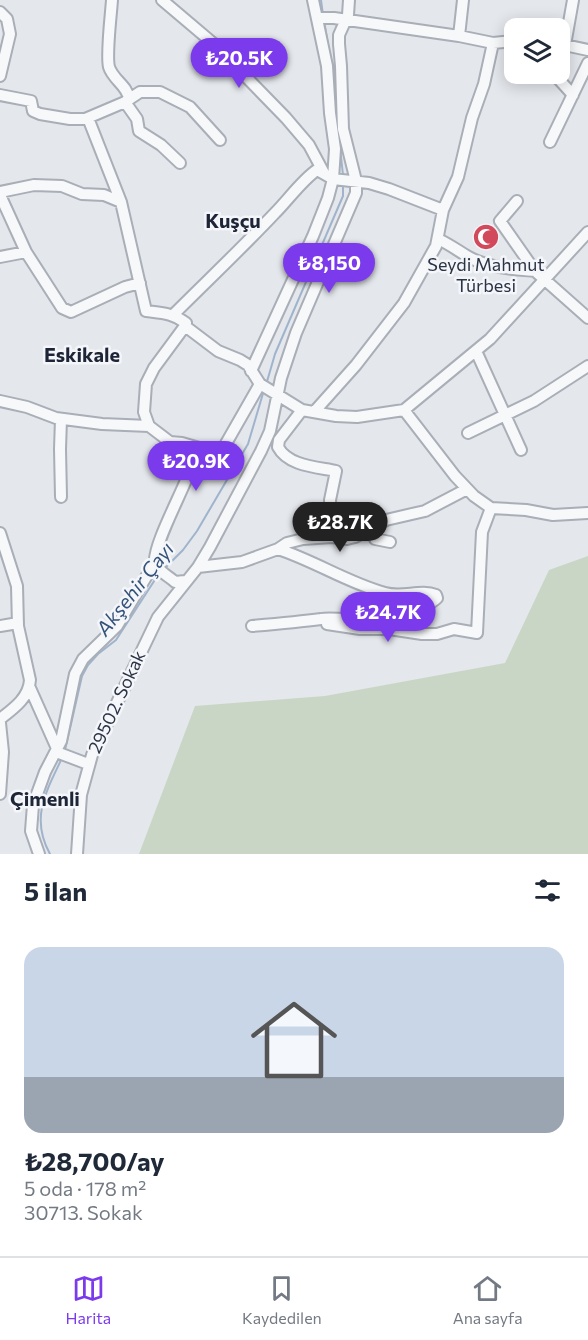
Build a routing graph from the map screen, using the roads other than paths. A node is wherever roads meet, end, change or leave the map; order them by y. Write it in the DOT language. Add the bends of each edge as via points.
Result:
graph roads {
  1 [pos="112,0"];
  2 [pos="162,0"];
  3 [pos="313,0"];
  4 [pos="349,0"];
  5 [pos="463,0"];
  6 [pos="573,0"];
  7 [pos="0,12"];
  8 [pos="317,18"];
  9 [pos="569,18"];
  10 [pos="346,20"];
  11 [pos="459,36"];
  12 [pos="504,42"];
  13 [pos="493,43"];
  14 [pos="570,47"];
  15 [pos="588,50"];
  16 [pos="588,63"];
  17 [pos="0,76"];
  18 [pos="563,84"];
  19 [pos="0,95"];
  20 [pos="573,95"];
  21 [pos="127,100"];
  22 [pos="88,118"];
  23 [pos="220,140"];
  24 [pos="550,142"];
  25 [pos="180,163"];
  26 [pos="328,176"];
  27 [pos="356,181"];
  28 [pos="0,194"];
  29 [pos="517,201"];
  30 [pos="121,202"];
  31 [pos="443,210"];
  32 [pos="588,232"];
  33 [pos="438,239"];
  34 [pos="26,252"];
  35 [pos="0,257"];
  36 [pos="535,271"];
  37 [pos="545,278"];
  38 [pos="140,283"];
  39 [pos="173,315"];
  40 [pos="588,318"];
  41 [pos="185,326"];
  42 [pos="476,351"];
  43 [pos="588,366"];
  44 [pos="251,371"];
  45 [pos="260,384"];
  46 [pos="278,395"];
  47 [pos="0,401"];
  48 [pos="302,410"];
  49 [pos="404,410"];
  50 [pos="314,412"];
  51 [pos="505,416"];
  52 [pos="61,418"];
  53 [pos="149,426"];
  54 [pos="468,433"];
  55 [pos="170,442"];
  56 [pos="521,450"];
  57 [pos="467,489"];
  58 [pos="61,497"];
  59 [pos="491,508"];
  60 [pos="588,513"];
  61 [pos="372,528"];
  62 [pos="0,533"];
  63 [pos="332,537"];
  64 [pos="390,542"];
  65 [pos="278,549"];
  66 [pos="156,564"];
  67 [pos="198,567"];
  68 [pos="180,581"];
  69 [pos="320,619"];
  70 [pos="18,623"];
  71 [pos="0,626"];
  72 [pos="252,626"];
  73 [pos="30,688"];
  74 [pos="0,721"];
  75 [pos="58,751"];
  76 [pos="84,763"];
  77 [pos="0,794"];
  78 [pos="39,854"];
  79 [pos="77,854"];
  1 -- 21 [label="street" via="109,66 128,92"];
  2 -- 26 [label="street" via="214,44 274,104 309,145"];
  3 -- 8 [label="street"];
  4 -- 10 [label="street"];
  5 -- 11 [label="street"];
  6 -- 9 [label="street"];
  7 -- 17 [label="street" via="7,19 10,34"];
  8 -- 10 [label="street"];
  8 -- 26 [label="street" via="335,149"];
  10 -- 11 [label="street"];
  10 -- 27 [label="street" via="339,35 342,118"];
  11 -- 13 [label="street"];
  12 -- 13 [label="street"];
  13 -- 31 [label="street" via="458,177"];
  14 -- 15 [label="street"];
  16 -- 20 [label="street"];
  18 -- 20 [label="street"];
  19 -- 22 [label="street" via="31,101 33,111 40,114"];
  20 -- 24 [label="street"];
  21 -- 22 [label="street"];
  21 -- 23 [label="street" via="140,92 160,92 190,107"];
  21 -- 25 [label="street" via="140,131"];
  22 -- 30 [label="street"];
  26 -- 27 [label="street"];
  26 -- 39 [label="street" via="317,170 309,175"];
  26 -- 44 [label="street" via="328,198 314,236"];
  27 -- 31 [label="street"];
  27 -- 46 [label="street, 29502. Sokak" via="356,193 296,333"];
  28 -- 30 [label="street" via="34,185 62,186"];
  28 -- 34 [label="street"];
  29 -- 36 [label="street" via="500,221"];
  30 -- 38 [label="street"];
  31 -- 33 [label="street"];
  32 -- 37 [label="street"];
  33 -- 36 [label="street" via="486,264"];
  33 -- 50 [label="street" via="404,303"];
  34 -- 35 [label="street"];
  34 -- 38 [label="street" via="62,308 71,312"];
  36 -- 37 [label="street"];
  37 -- 40 [label="street"];
  37 -- 42 [label="street"];
  38 -- 39 [label="street" via="146,311"];
  39 -- 41 [label="street"];
  41 -- 44 [label="street"];
  41 -- 53 [label="street" via="146,384 144,412"];
  42 -- 49 [label="street"];
  42 -- 51 [label="street"];
  43 -- 51 [label="street"];
  44 -- 45 [label="street"];
  45 -- 46 [label="street"];
  45 -- 55 [label="street" via="220,454"];
  46 -- 48 [label="street"];
  46 -- 67 [label="street, 29502. Sokak" via="261,451"];
  47 -- 52 [label="street"];
  48 -- 50 [label="street"];
  48 -- 63 [label="street" via="278,447 295,461 336,471 330,500"];
  49 -- 50 [label="street" via="357,417"];
  49 -- 57 [label="street"];
  51 -- 54 [label="street"];
  51 -- 56 [label="street"];
  52 -- 53 [label="street"];
  52 -- 58 [label="street"];
  53 -- 55 [label="street"];
  55 -- 66 [label="street" via="193,462 161,539"];
  57 -- 59 [label="street"];
  57 -- 61 [label="street" via="417,515 396,517"];
  59 -- 60 [label="street" via="553,515"];
  59 -- 69 [label="street" via="482,532 477,633 454,629 429,634 360,629 322,623"];
  61 -- 63 [label="street" via="347,539"];
  61 -- 64 [label="street" via="375,539"];
  62 -- 70 [label="street" via="17,586"];
  63 -- 65 [label="street" via="303,539"];
  65 -- 67 [label="street" via="243,561"];
  65 -- 69 [label="street" via="387,594 429,593 437,598 428,605 390,613"];
  66 -- 68 [label="street"];
  66 -- 75 [label="street" via="117,626 90,652 75,674"];
  67 -- 68 [label="street, 29502. Sokak"];
  68 -- 76 [label="street, 29502. Sokak"];
  69 -- 72 [label="street"];
  70 -- 71 [label="street"];
  70 -- 73 [label="street"];
  73 -- 74 [label="street"];
  73 -- 75 [label="street"];
  74 -- 77 [label="street"];
  75 -- 76 [label="street"];
  75 -- 78 [label="street" via="31,813 31,831"];
  76 -- 79 [label="street, 29502. Sokak"];
}
